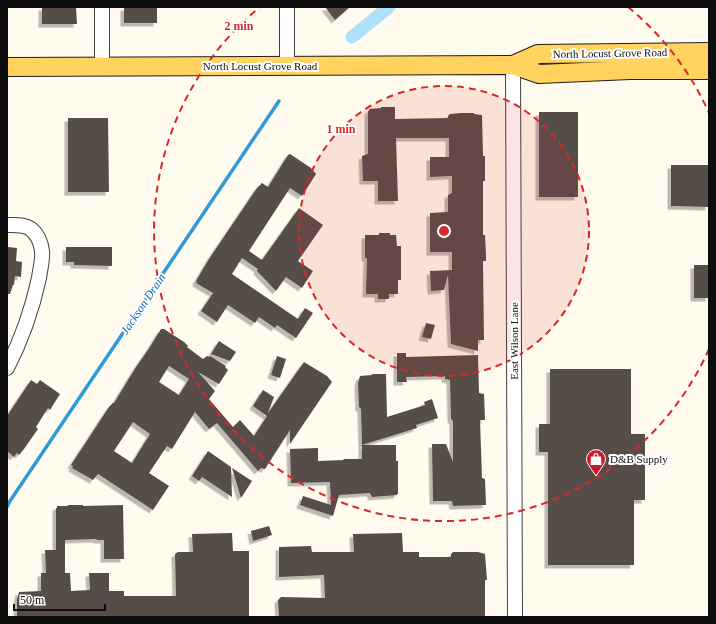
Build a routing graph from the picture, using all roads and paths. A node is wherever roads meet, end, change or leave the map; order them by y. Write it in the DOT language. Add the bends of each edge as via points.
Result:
graph roads {
  1 [pos="102,7"];
  2 [pos="287,7"];
  3 [pos="709,52"];
  4 [pos="513,65"];
  5 [pos="287,66"];
  6 [pos="7,67"];
  7 [pos="102,67"];
  8 [pos="709,70"];
  9 [pos="7,225"];
  10 [pos="7,368"];
  11 [pos="515,617"];
  1 -- 7 [label="street"];
  2 -- 5 [label="street"];
  3 -- 4 [label="main road, North Locust Grove Road" via="538,54"];
  4 -- 5 [label="main road, North Locust Grove Road"];
  4 -- 8 [label="main road, North Locust Grove Road" via="539,74"];
  4 -- 11 [label="street, East Wilson Lane"];
  5 -- 7 [label="main road, North Locust Grove Road"];
  6 -- 7 [label="main road, North Locust Grove Road"];
  9 -- 10 [label="street" via="30,229 40,243 42,251 42,264 27,322"];
}
